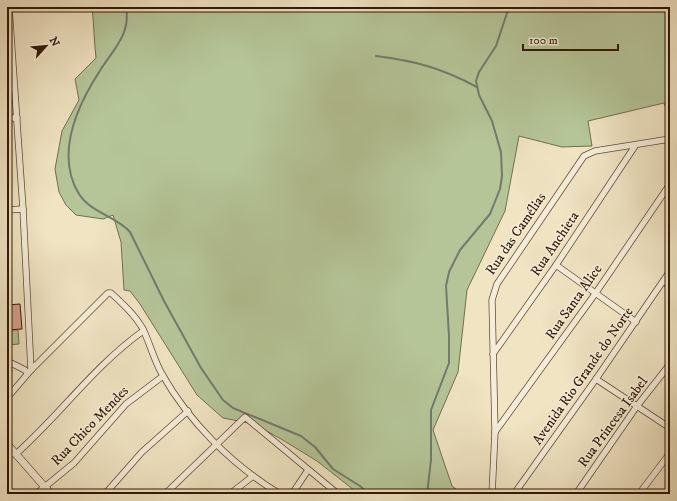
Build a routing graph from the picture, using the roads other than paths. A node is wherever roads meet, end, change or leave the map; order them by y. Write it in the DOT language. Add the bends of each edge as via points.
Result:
graph roads {
  1 [pos="9,7"];
  2 [pos="7,118"];
  3 [pos="17,118"];
  4 [pos="670,139"];
  5 [pos="635,146"];
  6 [pos="670,184"];
  7 [pos="23,209"];
  8 [pos="7,210"];
  9 [pos="556,265"];
  10 [pos="670,271"];
  11 [pos="665,280"];
  12 [pos="670,291"];
  13 [pos="595,294"];
  14 [pos="636,322"];
  15 [pos="144,332"];
  16 [pos="493,354"];
  17 [pos="7,361"];
  18 [pos="670,364"];
  19 [pos="29,372"];
  20 [pos="163,376"];
  21 [pos="596,379"];
  22 [pos="7,398"];
  23 [pos="637,406"];
  24 [pos="188,411"];
  25 [pos="670,428"];
  26 [pos="495,432"];
  27 [pos="7,444"];
  28 [pos="218,445"];
  29 [pos="15,453"];
  30 [pos="670,453"];
  31 [pos="7,457"];
  32 [pos="308,470"];
  33 [pos="253,476"];
  34 [pos="45,487"];
  35 [pos="36,494"];
  36 [pos="51,494"];
  37 [pos="105,494"];
  38 [pos="165,494"];
  39 [pos="230,494"];
  40 [pos="280,494"];
  41 [pos="292,494"];
  42 [pos="338,494"];
  43 [pos="492,494"];
  44 [pos="514,494"];
  45 [pos="576,494"];
  46 [pos="639,494"];
  1 -- 3 [label="street"];
  2 -- 3 [label="street"];
  3 -- 7 [label="street"];
  4 -- 5 [label="street, Rua das Camélias"];
  5 -- 9 [label="street, Rua Anchieta"];
  5 -- 16 [label="street, Rua das Camélias" via="595,151 581,160 494,289"];
  6 -- 13 [label="street, Rua Santa Alice"];
  7 -- 8 [label="street"];
  7 -- 19 [label="street"];
  9 -- 13 [label="street"];
  9 -- 16 [label="street, Rua Anchieta"];
  10 -- 11 [label="street, Avenida Rio Grande do Norte"];
  11 -- 12 [label="street"];
  11 -- 14 [label="street, Avenida Rio Grande do Norte"];
  13 -- 14 [label="street"];
  13 -- 26 [label="street, Rua Santa Alice"];
  14 -- 21 [label="street, Avenida Rio Grande do Norte"];
  15 -- 19 [label="street" via="134,316 108,293"];
  15 -- 20 [label="street"];
  15 -- 29 [label="street" via="98,369 48,425"];
  16 -- 26 [label="street, Rua das Camélias"];
  17 -- 19 [label="street"];
  18 -- 23 [label="street, Rua Princesa Isabel"];
  19 -- 22 [label="street"];
  20 -- 24 [label="street"];
  20 -- 34 [label="street, Rua Chico Mendes" via="126,404 74,463"];
  21 -- 23 [label="street"];
  21 -- 44 [label="street, Avenida Rio Grande do Norte"];
  23 -- 25 [label="street"];
  23 -- 45 [label="street, Rua Princesa Isabel"];
  24 -- 28 [label="street"];
  24 -- 37 [label="street" via="150,444"];
  26 -- 43 [label="street, Rua das Camélias"];
  27 -- 29 [label="street"];
  28 -- 32 [label="street" via="245,417"];
  28 -- 33 [label="street"];
  28 -- 38 [label="street" via="190,468"];
  29 -- 31 [label="street"];
  29 -- 34 [label="street"];
  30 -- 46 [label="street"];
  32 -- 41 [label="street"];
  32 -- 42 [label="street"];
  33 -- 39 [label="street"];
  33 -- 40 [label="street"];
  34 -- 35 [label="street, Rua Chico Mendes"];
  34 -- 36 [label="street"];
}
